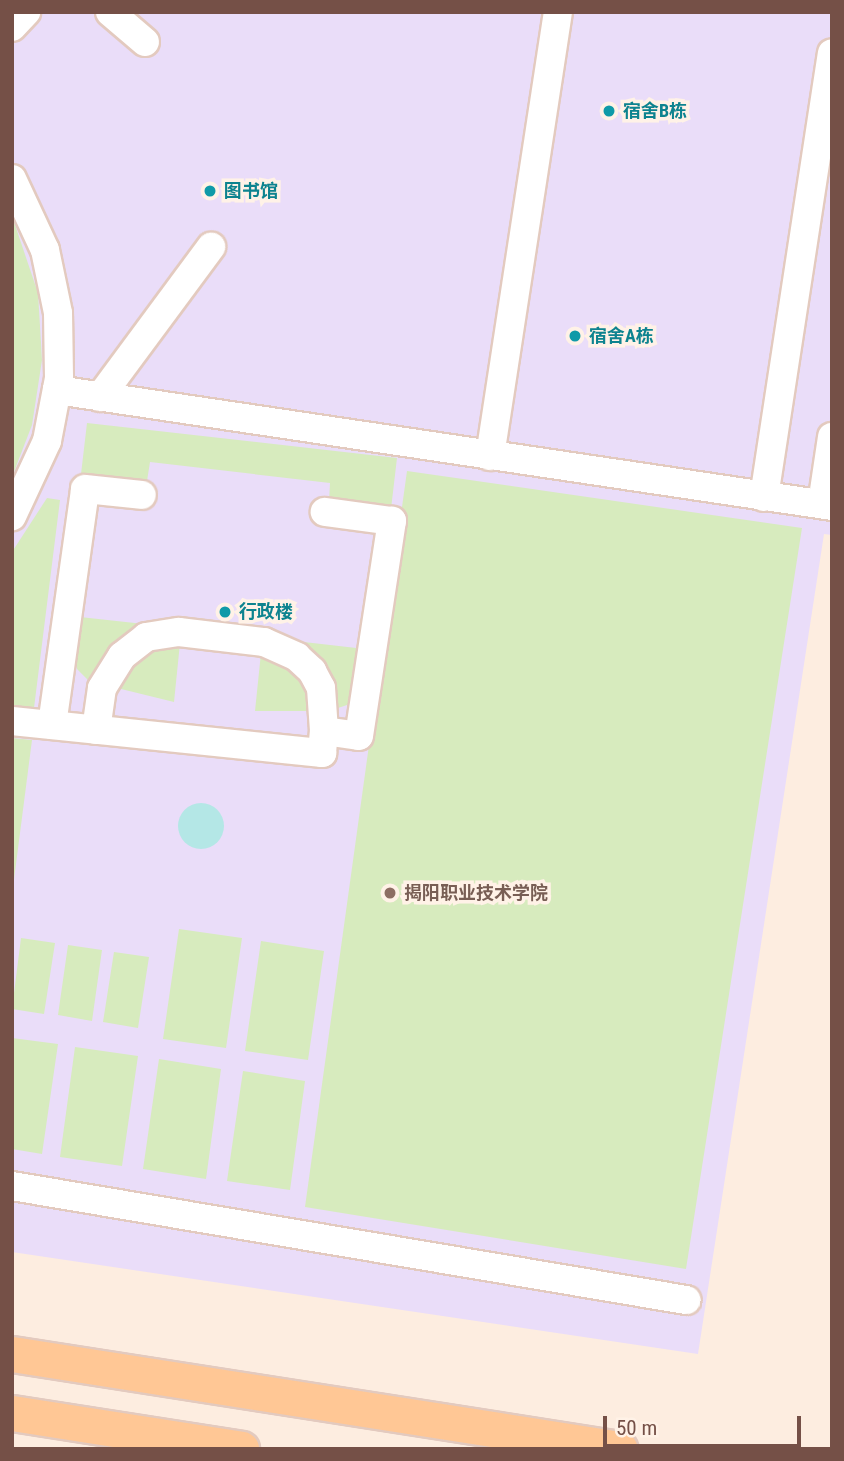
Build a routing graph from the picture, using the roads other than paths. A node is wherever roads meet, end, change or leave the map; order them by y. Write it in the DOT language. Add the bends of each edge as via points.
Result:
graph roads {
  1 [pos="26,12"];
  2 [pos="110,12"];
  3 [pos="558,12"];
  4 [pos="12,27"];
  5 [pos="145,42"];
  6 [pos="832,53"];
  7 [pos="12,179"];
  8 [pos="211,247"];
  9 [pos="57,390"];
  10 [pos="100,397"];
  11 [pos="832,437"];
  12 [pos="490,456"];
  13 [pos="142,495"];
  14 [pos="764,497"];
  15 [pos="827,505"];
  16 [pos="324,512"];
  17 [pos="12,516"];
  18 [pos="12,721"];
  19 [pos="51,725"];
  20 [pos="96,730"];
  21 [pos="324,731"];
  22 [pos="12,1186"];
  23 [pos="686,1300"];
  24 [pos="12,1354"];
  25 [pos="12,1413"];
  26 [pos="241,1449"];
  27 [pos="620,1449"];
  1 -- 4 [label="lane"];
  2 -- 5 [label="lane"];
  3 -- 12 [label="lane"];
  6 -- 14 [label="lane"];
  7 -- 9 [label="lane" via="45,250 58,313"];
  8 -- 10 [label="lane"];
  9 -- 10 [label="lane"];
  9 -- 17 [label="lane" via="47,442"];
  10 -- 12 [label="lane"];
  11 -- 15 [label="lane"];
  12 -- 14 [label="lane"];
  13 -- 19 [label="lane" via="85,489"];
  14 -- 15 [label="lane"];
  16 -- 21 [label="lane" via="392,521 359,736"];
  18 -- 19 [label="lane"];
  19 -- 20 [label="lane"];
  20 -- 21 [label="lane" via="322,753"];
  20 -- 21 [label="lane" via="102,688 122,656 146,637 179,632 264,642 297,657 321,688"];
  22 -- 23 [label="lane"];
  24 -- 27 [label="main road"];
  25 -- 26 [label="main road"];
}
